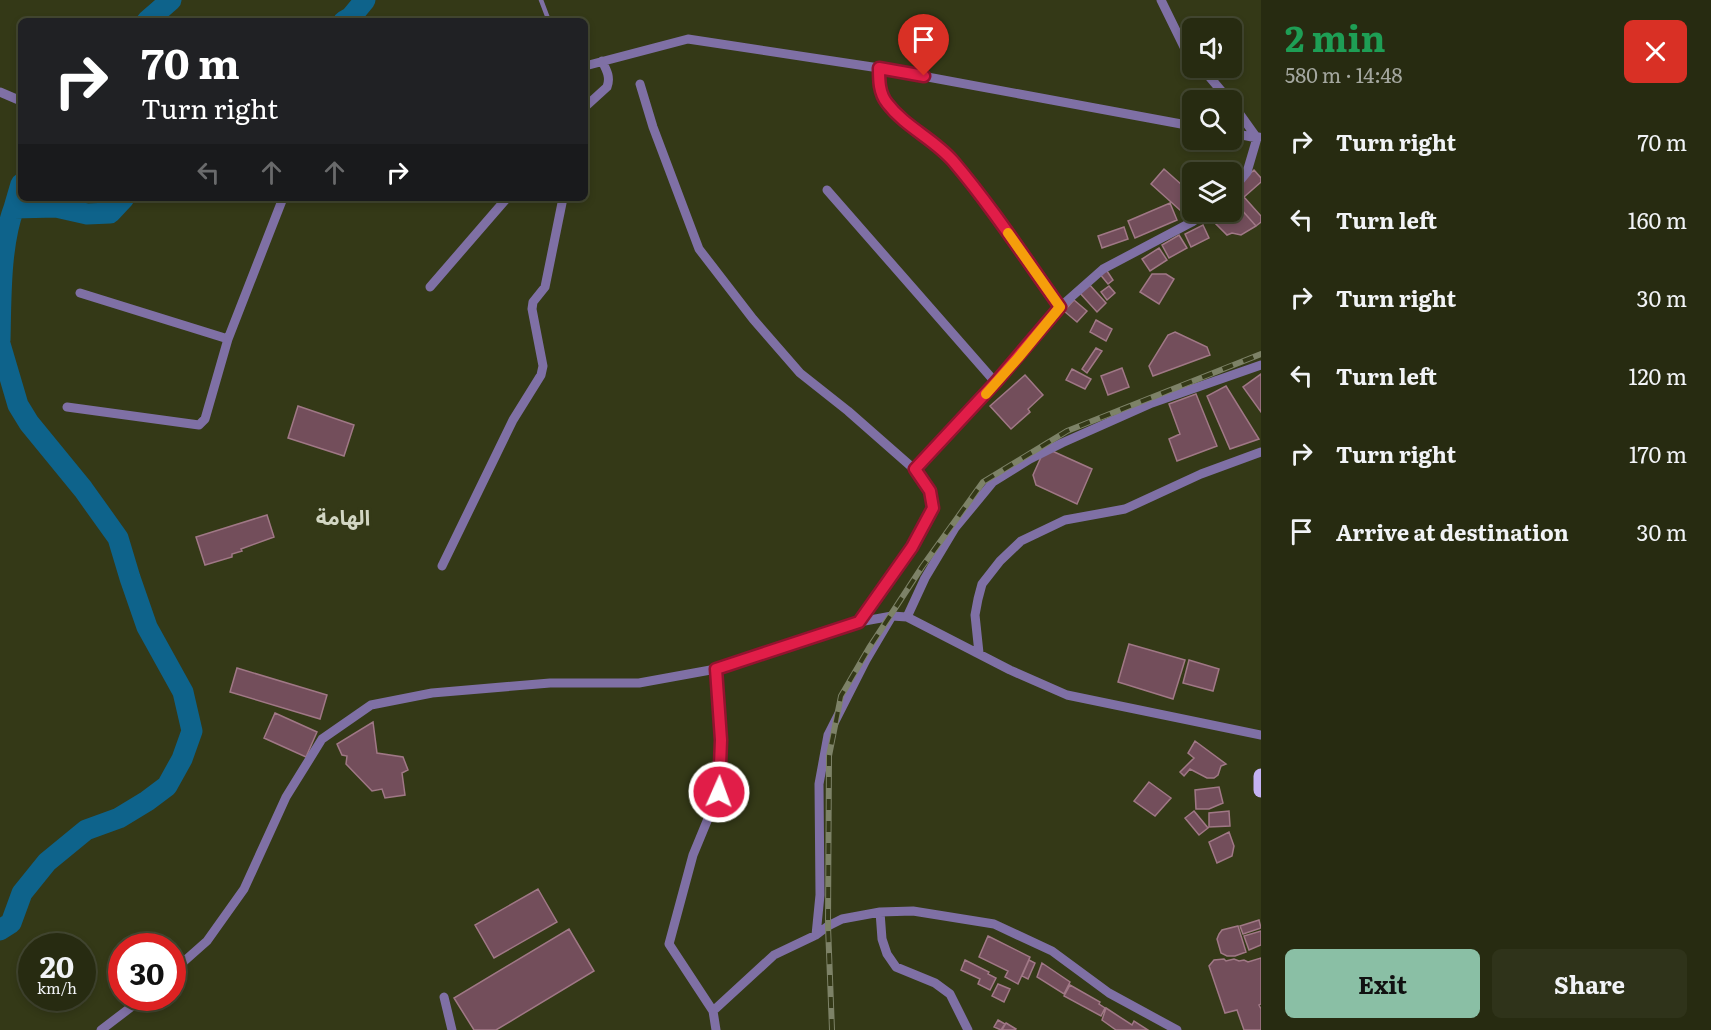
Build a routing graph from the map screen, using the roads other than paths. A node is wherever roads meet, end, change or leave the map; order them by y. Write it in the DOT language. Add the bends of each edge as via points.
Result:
graph roads {
  1 [pos="542,0"];
  2 [pos="1161,0"];
  3 [pos="548,18"];
  4 [pos="1182,43"];
  5 [pos="602,61"];
  6 [pos="588,65"];
  7 [pos="879,68"];
  8 [pos="1210,78"];
  9 [pos="640,84"];
  10 [pos="1220,90"];
  11 [pos="0,93"];
  12 [pos="18,100"];
  13 [pos="588,104"];
  14 [pos="1242,116"];
  15 [pos="1182,124"];
  16 [pos="1242,135"];
  17 [pos="1259,137"];
  18 [pos="1242,178"];
  19 [pos="827,190"];
  20 [pos="282,201"];
  21 [pos="504,201"];
  22 [pos="562,201"];
  23 [pos="1192,222"];
  24 [pos="430,287"];
  25 [pos="80,293"];
  26 [pos="1060,307"];
  27 [pos="228,339"];
  28 [pos="1261,365"];
  29 [pos="996,382"];
  30 [pos="67,407"];
  31 [pos="1261,452"];
  32 [pos="915,469"];
  33 [pos="442,566"];
  34 [pos="892,616"];
  35 [pos="907,617"];
  36 [pos="859,622"];
  37 [pos="979,653"];
  38 [pos="716,669"];
  39 [pos="1261,735"];
  40 [pos="1261,776"];
  41 [pos="1261,790"];
  42 [pos="880,912"];
  43 [pos="816,935"];
  44 [pos="186,960"];
  45 [pos="444,997"];
  46 [pos="126,1011"];
  47 [pos="713,1011"];
  48 [pos="101,1030"];
  49 [pos="452,1030"];
  50 [pos="716,1030"];
  51 [pos="968,1030"];
  52 [pos="1177,1030"];
  1 -- 3 [label="lane"];
  2 -- 4 [label="street"];
  5 -- 6 [label="street"];
  5 -- 7 [label="street" via="688,39"];
  5 -- 13 [label="street" via="609,82"];
  7 -- 15 [label="street"];
  7 -- 26 [label="street" via="878,83 886,102 952,159"];
  8 -- 10 [label="street"];
  9 -- 32 [label="street" via="652,127 699,249 800,373"];
  11 -- 12 [label="street"];
  14 -- 17 [label="street"];
  16 -- 17 [label="street"];
  17 -- 18 [label="street"];
  19 -- 29 [label="street"];
  20 -- 27 [label="street"];
  21 -- 24 [label="street"];
  22 -- 33 [label="street" via="545,287 532,309 543,366 541,375 513,420"];
  23 -- 26 [label="street" via="1103,269"];
  25 -- 27 [label="street"];
  26 -- 29 [label="street"];
  27 -- 30 [label="street" via="205,419 199,425"];
  28 -- 35 [label="street" via="1152,403 1051,448 993,482 955,528"];
  29 -- 32 [label="street"];
  31 -- 37 [label="street" via="1125,509 1065,520 1021,540 982,584 975,615"];
  32 -- 36 [label="street" via="930,491 933,508 912,547"];
  34 -- 35 [label="street"];
  34 -- 36 [label="street"];
  34 -- 43 [label="street" via="828,735 819,784 820,895"];
  35 -- 37 [label="street"];
  36 -- 38 [label="street"];
  37 -- 39 [label="street" via="1067,695"];
  38 -- 44 [label="street" via="639,683 550,683 432,693 371,705 322,739 286,797 244,889 207,941"];
  38 -- 47 [label="street" via="721,740 719,792 693,855 669,944"];
  40 -- 41 [label="main road"];
  42 -- 43 [label="street" via="842,919"];
  42 -- 51 [label="street" via="882,939 896,967 935,983 950,994"];
  42 -- 52 [label="street" via="913,911 994,924 1052,951 1109,993"];
  43 -- 47 [label="street" via="774,955"];
  45 -- 49 [label="street"];
  46 -- 48 [label="street"];
  47 -- 50 [label="street"];
}
